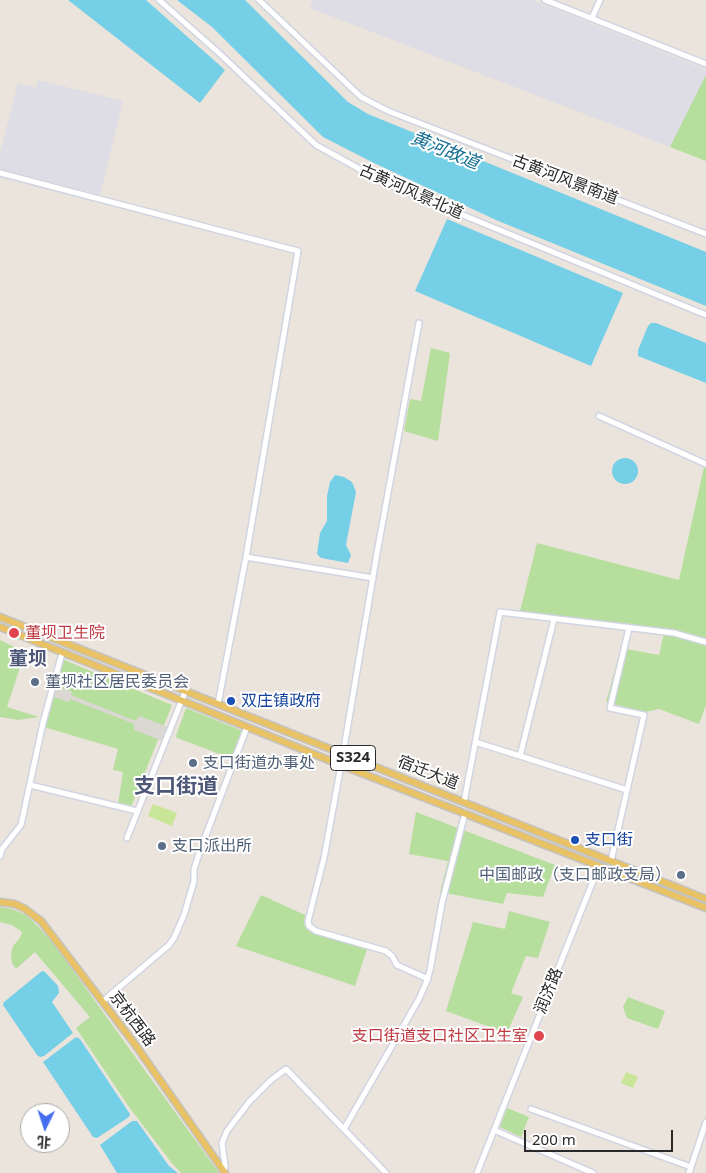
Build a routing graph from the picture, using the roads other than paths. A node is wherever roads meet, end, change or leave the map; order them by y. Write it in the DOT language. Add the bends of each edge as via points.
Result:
graph roads {
  1 [pos="160,0"];
  2 [pos="259,0"];
  3 [pos="545,0"];
  4 [pos="600,0"];
  5 [pos="592,18"];
  6 [pos="706,64"];
  7 [pos="0,173"];
  8 [pos="706,234"];
  9 [pos="706,316"];
  10 [pos="419,323"];
  11 [pos="599,416"];
  12 [pos="706,464"];
  13 [pos="246,557"];
  14 [pos="373,578"];
  15 [pos="0,617"];
  16 [pos="554,619"];
  17 [pos="0,627"];
  18 [pos="629,628"];
  19 [pos="706,642"];
  20 [pos="62,653"];
  21 [pos="185,692"];
  22 [pos="182,700"];
  23 [pos="218,704"];
  24 [pos="247,727"];
  25 [pos="475,742"];
  26 [pos="343,754"];
  27 [pos="520,756"];
  28 [pos="341,765"];
  29 [pos="30,785"];
  30 [pos="627,790"];
  31 [pos="464,802"];
  32 [pos="137,811"];
  33 [pos="465,813"];
  34 [pos="127,838"];
  35 [pos="0,856"];
  36 [pos="611,861"];
  37 [pos="599,866"];
  38 [pos="706,899"];
  39 [pos="0,902"];
  40 [pos="706,908"];
  41 [pos="428,979"];
  42 [pos="103,1002"];
  43 [pos="530,1109"];
  44 [pos="706,1122"];
  45 [pos="344,1129"];
  46 [pos="494,1130"];
  47 [pos="691,1166"];
  48 [pos="225,1172"];
  49 [pos="386,1173"];
  50 [pos="477,1173"];
  51 [pos="593,1173"];
  52 [pos="689,1173"];
  1 -- 9 [label="street, 古黄河风景北道" via="316,145 385,183"];
  2 -- 8 [label="street, 古黄河风景南道" via="361,97 397,114"];
  3 -- 5 [label="street"];
  4 -- 5 [label="street"];
  5 -- 6 [label="street"];
  7 -- 13 [label="street" via="298,251"];
  10 -- 14 [label="street"];
  11 -- 12 [label="street"];
  13 -- 14 [label="street"];
  13 -- 23 [label="street"];
  14 -- 26 [label="street"];
  15 -- 21 [label="main road, 宿迁大道 / S324"];
  16 -- 18 [label="street"];
  16 -- 25 [label="street" via="500,612"];
  16 -- 27 [label="street"];
  17 -- 20 [label="main road, 宿迁大道 / S324"];
  18 -- 19 [label="street"];
  18 -- 30 [label="street" via="610,708 644,715"];
  20 -- 22 [label="main road, 宿迁大道 / S324"];
  20 -- 29 [label="street"];
  21 -- 22 [label="street"];
  21 -- 23 [label="main road, 宿迁大道 / S324"];
  22 -- 24 [label="main road, 宿迁大道 / S324"];
  22 -- 32 [label="street"];
  23 -- 26 [label="main road, 宿迁大道 / S324"];
  24 -- 28 [label="main road, 宿迁大道 / S324"];
  24 -- 42 [label="street" via="201,848 184,915 174,938"];
  25 -- 27 [label="street"];
  25 -- 31 [label="street"];
  26 -- 31 [label="main road, 宿迁大道 / S324"];
  27 -- 30 [label="street"];
  28 -- 33 [label="main road, 宿迁大道 / S324"];
  28 -- 41 [label="street" via="309,926 316,931 386,951 397,965"];
  29 -- 32 [label="street"];
  29 -- 35 [label="street" via="21,825"];
  30 -- 36 [label="street"];
  31 -- 36 [label="main road, 宿迁大道 / S324"];
  32 -- 34 [label="street"];
  33 -- 37 [label="main road, 宿迁大道 / S324"];
  33 -- 41 [label="street" via="442,903"];
  36 -- 38 [label="main road, 宿迁大道 / S324"];
  37 -- 40 [label="main road, 宿迁大道 / S324"];
  37 -- 46 [label="street, 润济路"];
  39 -- 42 [label="main road, 京杭西路" via="26,909 41,921"];
  41 -- 45 [label="street" via="420,999"];
  42 -- 48 [label="main road, 京杭西路"];
  43 -- 47 [label="street"];
  44 -- 47 [label="street"];
  45 -- 48 [label="street" via="286,1069 249,1102 227,1131 222,1144"];
  45 -- 49 [label="street"];
  46 -- 50 [label="street, 润济路"];
  46 -- 51 [label="street"];
  47 -- 52 [label="street"];
}
